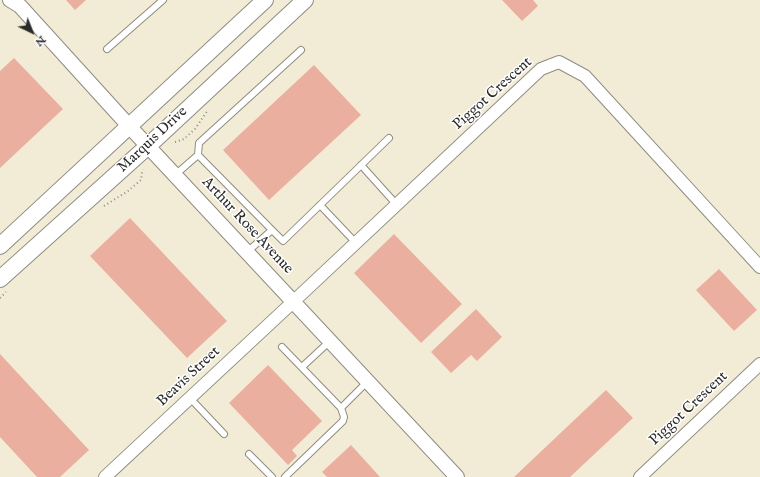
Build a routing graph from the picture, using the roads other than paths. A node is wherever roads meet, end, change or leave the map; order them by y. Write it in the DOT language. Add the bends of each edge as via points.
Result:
graph roads {
  1 [pos="10,0"];
  2 [pos="163,0"];
  3 [pos="265,0"];
  4 [pos="305,0"];
  5 [pos="108,49"];
  6 [pos="301,50"];
  7 [pos="129,126"];
  8 [pos="389,138"];
  9 [pos="148,146"];
  10 [pos="198,155"];
  11 [pos="361,165"];
  12 [pos="175,175"];
  13 [pos="397,204"];
  14 [pos="320,205"];
  15 [pos="272,230"];
  16 [pos="356,243"];
  17 [pos="0,246"];
  18 [pos="247,252"];
  19 [pos="760,267"];
  20 [pos="0,279"];
  21 [pos="294,301"];
  22 [pos="330,341"];
  23 [pos="282,347"];
  24 [pos="760,364"];
  25 [pos="302,367"];
  26 [pos="368,381"];
  27 [pos="190,398"];
  28 [pos="341,408"];
  29 [pos="224,434"];
  30 [pos="250,454"];
  31 [pos="105,477"];
  32 [pos="272,477"];
  33 [pos="285,477"];
  34 [pos="458,477"];
  35 [pos="640,477"];
  1 -- 7 [label="street, Arthur Rose Avenue" via="20,6"];
  2 -- 5 [label="lane"];
  3 -- 7 [label="main road, Marquis Drive"];
  4 -- 9 [label="main road, Marquis Drive"];
  6 -- 10 [label="lane" via="199,143"];
  7 -- 9 [label="street, Arthur Rose Avenue"];
  7 -- 17 [label="main road, Marquis Drive"];
  8 -- 11 [label="lane"];
  9 -- 12 [label="street, Arthur Rose Avenue"];
  9 -- 20 [label="main road, Marquis Drive"];
  10 -- 12 [label="lane"];
  10 -- 15 [label="lane"];
  11 -- 13 [label="lane"];
  11 -- 14 [label="lane"];
  12 -- 18 [label="street, Arthur Rose Avenue"];
  13 -- 16 [label="street, Piggot Crescent"];
  13 -- 19 [label="street, Piggot Crescent" via="541,69 559,62 585,76"];
  14 -- 15 [label="lane" via="283,241"];
  14 -- 16 [label="lane"];
  15 -- 18 [label="lane"];
  16 -- 21 [label="street, Piggot Crescent"];
  18 -- 21 [label="street, Arthur Rose Avenue"];
  21 -- 22 [label="street, Arthur Rose Avenue"];
  21 -- 27 [label="street, Beavis Street"];
  22 -- 25 [label="lane"];
  22 -- 26 [label="street, Arthur Rose Avenue"];
  23 -- 25 [label="lane"];
  24 -- 35 [label="street, Piggot Crescent"];
  25 -- 28 [label="lane"];
  26 -- 28 [label="lane"];
  26 -- 34 [label="street, Arthur Rose Avenue"];
  27 -- 29 [label="lane"];
  27 -- 31 [label="street, Beavis Street"];
  28 -- 33 [label="lane" via="343,421"];
  30 -- 32 [label="lane"];
}
